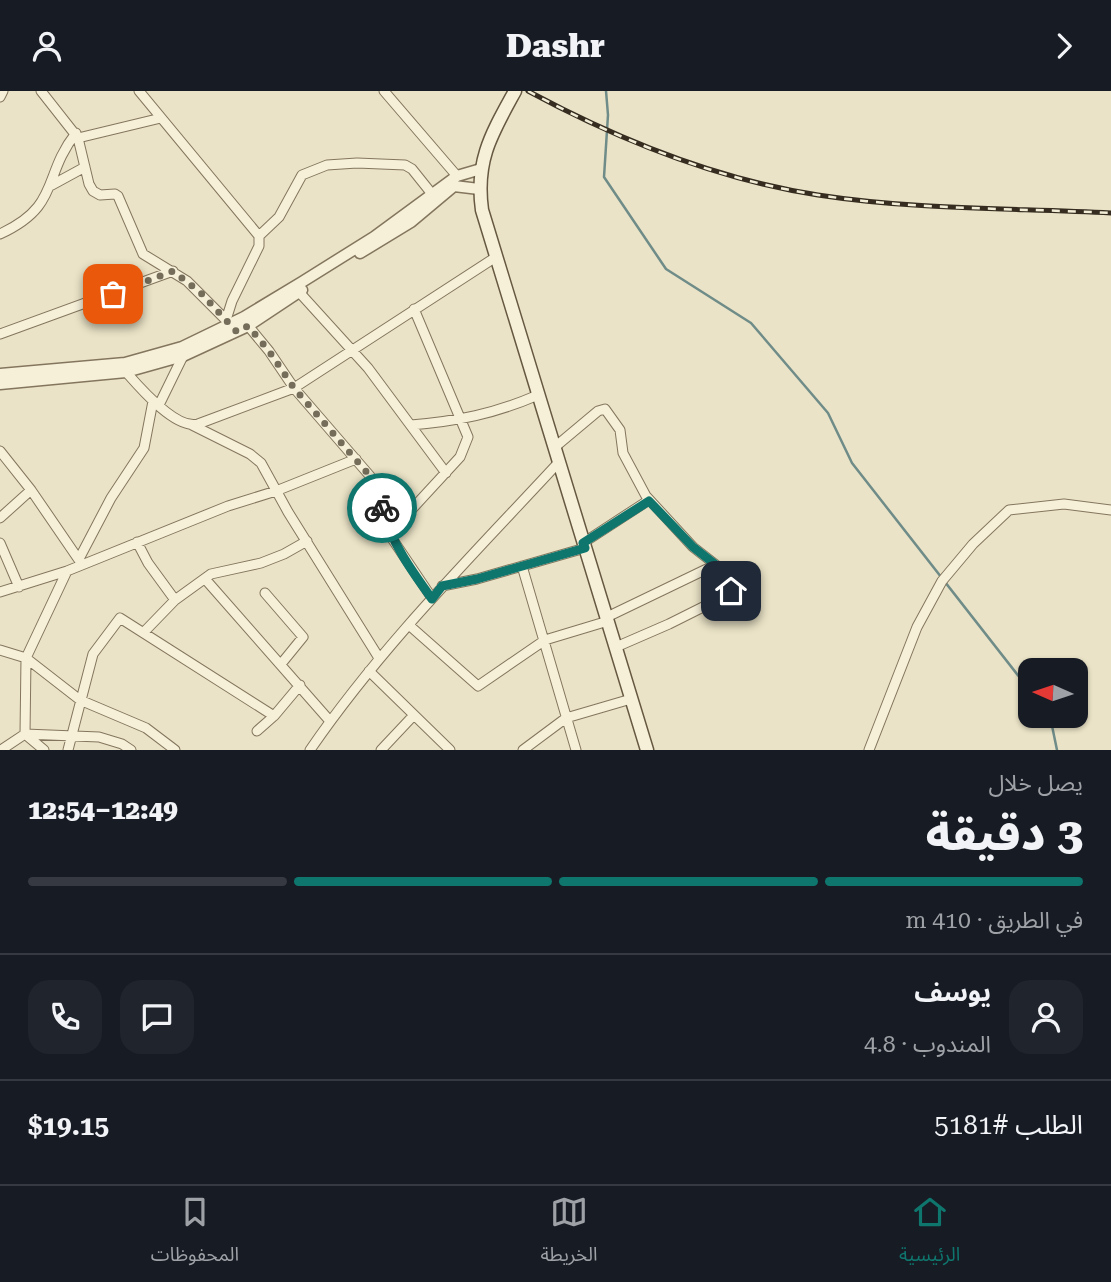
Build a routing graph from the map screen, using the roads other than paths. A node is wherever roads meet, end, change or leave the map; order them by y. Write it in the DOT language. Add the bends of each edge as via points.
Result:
graph roads {
  1 [pos="3,91"];
  2 [pos="41,91"];
  3 [pos="139,91"];
  4 [pos="384,91"];
  5 [pos="516,91"];
  6 [pos="0,97"];
  7 [pos="161,118"];
  8 [pos="77,135"];
  9 [pos="85,167"];
  10 [pos="481,169"];
  11 [pos="457,176"];
  12 [pos="51,185"];
  13 [pos="480,188"];
  14 [pos="432,194"];
  15 [pos="0,234"];
  16 [pos="259,236"];
  17 [pos="496,257"];
  18 [pos="173,271"];
  19 [pos="299,292"];
  20 [pos="414,309"];
  21 [pos="245,322"];
  22 [pos="231,325"];
  23 [pos="0,334"];
  24 [pos="352,349"];
  25 [pos="183,356"];
  26 [pos="126,372"];
  27 [pos="0,374"];
  28 [pos="0,384"];
  29 [pos="294,388"];
  30 [pos="538,395"];
  31 [pos="156,403"];
  32 [pos="462,420"];
  33 [pos="192,425"];
  34 [pos="411,425"];
  35 [pos="555,447"];
  36 [pos="0,451"];
  37 [pos="356,459"];
  38 [pos="559,462"];
  39 [pos="446,473"];
  40 [pos="31,490"];
  41 [pos="276,491"];
  42 [pos="649,501"];
  43 [pos="1111,510"];
  44 [pos="0,518"];
  45 [pos="390,534"];
  46 [pos="307,541"];
  47 [pos="137,542"];
  48 [pos="0,543"];
  49 [pos="584,545"];
  50 [pos="80,562"];
  51 [pos="715,565"];
  52 [pos="522,566"];
  53 [pos="67,571"];
  54 [pos="206,580"];
  55 [pos="442,586"];
  56 [pos="19,587"];
  57 [pos="0,592"];
  58 [pos="265,593"];
  59 [pos="432,599"];
  60 [pos="175,600"];
  61 [pos="608,619"];
  62 [pos="410,626"];
  63 [pos="144,632"];
  64 [pos="545,640"];
  65 [pos="616,646"];
  66 [pos="0,650"];
  67 [pos="379,658"];
  68 [pos="26,659"];
  69 [pos="281,664"];
  70 [pos="369,671"];
  71 [pos="300,685"];
  72 [pos="631,699"];
  73 [pos="80,700"];
  74 [pos="274,716"];
  75 [pos="413,716"];
  76 [pos="566,718"];
  77 [pos="329,720"];
  78 [pos="257,731"];
  79 [pos="25,734"];
  80 [pos="73,736"];
  81 [pos="312,749"];
  82 [pos="1,750"];
  83 [pos="44,750"];
  84 [pos="68,750"];
  85 [pos="131,750"];
  86 [pos="175,750"];
  87 [pos="381,750"];
  88 [pos="450,750"];
  89 [pos="523,750"];
  90 [pos="576,750"];
  91 [pos="647,750"];
  92 [pos="869,750"];
  1 -- 6 [label="street"];
  2 -- 8 [label="street"];
  3 -- 7 [label="street"];
  4 -- 11 [label="street"];
  5 -- 10 [label="main road" via="492,134"];
  7 -- 8 [label="street"];
  7 -- 16 [label="street"];
  8 -- 9 [label="street"];
  8 -- 12 [label="street" via="65,147"];
  9 -- 12 [label="street"];
  9 -- 18 [label="street" via="95,193 117,195 143,254"];
  10 -- 11 [label="street"];
  10 -- 13 [label="main road"];
  11 -- 14 [label="street"];
  12 -- 15 [label="street" via="30,217"];
  13 -- 17 [label="main road"];
  13 -- 19 [label="street" via="453,187 411,222"];
  14 -- 16 [label="street" via="405,165 327,165 302,175 274,224"];
  14 -- 21 [label="street"];
  16 -- 22 [label="street" via="259,246 236,292"];
  17 -- 20 [label="street"];
  17 -- 30 [label="main road"];
  18 -- 22 [label="street"];
  18 -- 23 [label="street"];
  19 -- 21 [label="street"];
  19 -- 24 [label="street"];
  20 -- 24 [label="street"];
  20 -- 32 [label="street"];
  21 -- 22 [label="street"];
  21 -- 29 [label="street"];
  22 -- 25 [label="street"];
  22 -- 27 [label="street" via="182,347 125,363"];
  24 -- 29 [label="street"];
  24 -- 34 [label="street"];
  25 -- 26 [label="street"];
  25 -- 31 [label="street"];
  26 -- 28 [label="street"];
  26 -- 31 [label="street"];
  29 -- 33 [label="street"];
  29 -- 37 [label="street"];
  30 -- 32 [label="street"];
  30 -- 35 [label="main road"];
  31 -- 33 [label="street"];
  31 -- 50 [label="street" via="144,448 111,498"];
  32 -- 34 [label="street"];
  32 -- 39 [label="street" via="467,443"];
  33 -- 41 [label="street" via="257,459"];
  34 -- 39 [label="street"];
  35 -- 38 [label="main road"];
  35 -- 42 [label="street" via="605,408 620,430 623,453"];
  36 -- 40 [label="street"];
  37 -- 41 [label="street"];
  37 -- 45 [label="street" via="373,482"];
  38 -- 49 [label="main road"];
  38 -- 55 [label="street"];
  39 -- 45 [label="street"];
  40 -- 44 [label="street"];
  40 -- 50 [label="street"];
  41 -- 46 [label="street"];
  41 -- 47 [label="street"];
  42 -- 49 [label="street"];
  42 -- 51 [label="street"];
  43 -- 92 [label="street" via="1064,503 1009,510 973,544 942,582 917,627"];
  45 -- 59 [label="street"];
  46 -- 54 [label="street" via="273,558 217,572"];
  46 -- 67 [label="street"];
  47 -- 50 [label="street"];
  47 -- 60 [label="street"];
  48 -- 56 [label="street"];
  49 -- 52 [label="street"];
  49 -- 61 [label="main road"];
  50 -- 53 [label="street"];
  51 -- 61 [label="street"];
  51 -- 65 [label="street" via="732,583 729,593"];
  52 -- 55 [label="street"];
  52 -- 64 [label="street"];
  53 -- 56 [label="street"];
  53 -- 68 [label="street"];
  54 -- 60 [label="street"];
  54 -- 69 [label="street"];
  55 -- 59 [label="street"];
  56 -- 57 [label="street"];
  58 -- 69 [label="street" via="303,637"];
  59 -- 62 [label="street"];
  60 -- 63 [label="street"];
  61 -- 64 [label="street"];
  61 -- 65 [label="main road"];
  62 -- 64 [label="street" via="478,686"];
  62 -- 67 [label="street"];
  63 -- 73 [label="street" via="122,618 116,621 93,654"];
  63 -- 74 [label="street"];
  64 -- 76 [label="street"];
  65 -- 72 [label="main road"];
  66 -- 68 [label="street"];
  67 -- 70 [label="street"];
  68 -- 73 [label="street"];
  68 -- 79 [label="street"];
  69 -- 71 [label="street"];
  70 -- 75 [label="street"];
  70 -- 77 [label="street"];
  71 -- 74 [label="street"];
  71 -- 77 [label="street"];
  72 -- 76 [label="street"];
  72 -- 91 [label="main road"];
  73 -- 80 [label="street"];
  73 -- 86 [label="street" via="146,728"];
  74 -- 78 [label="street"];
  75 -- 87 [label="street"];
  75 -- 88 [label="street"];
  76 -- 89 [label="street"];
  76 -- 90 [label="street"];
  77 -- 81 [label="street"];
  79 -- 80 [label="street"];
  79 -- 82 [label="street"];
  79 -- 83 [label="street"];
  80 -- 84 [label="street"];
  80 -- 85 [label="street" via="108,739"];
}
